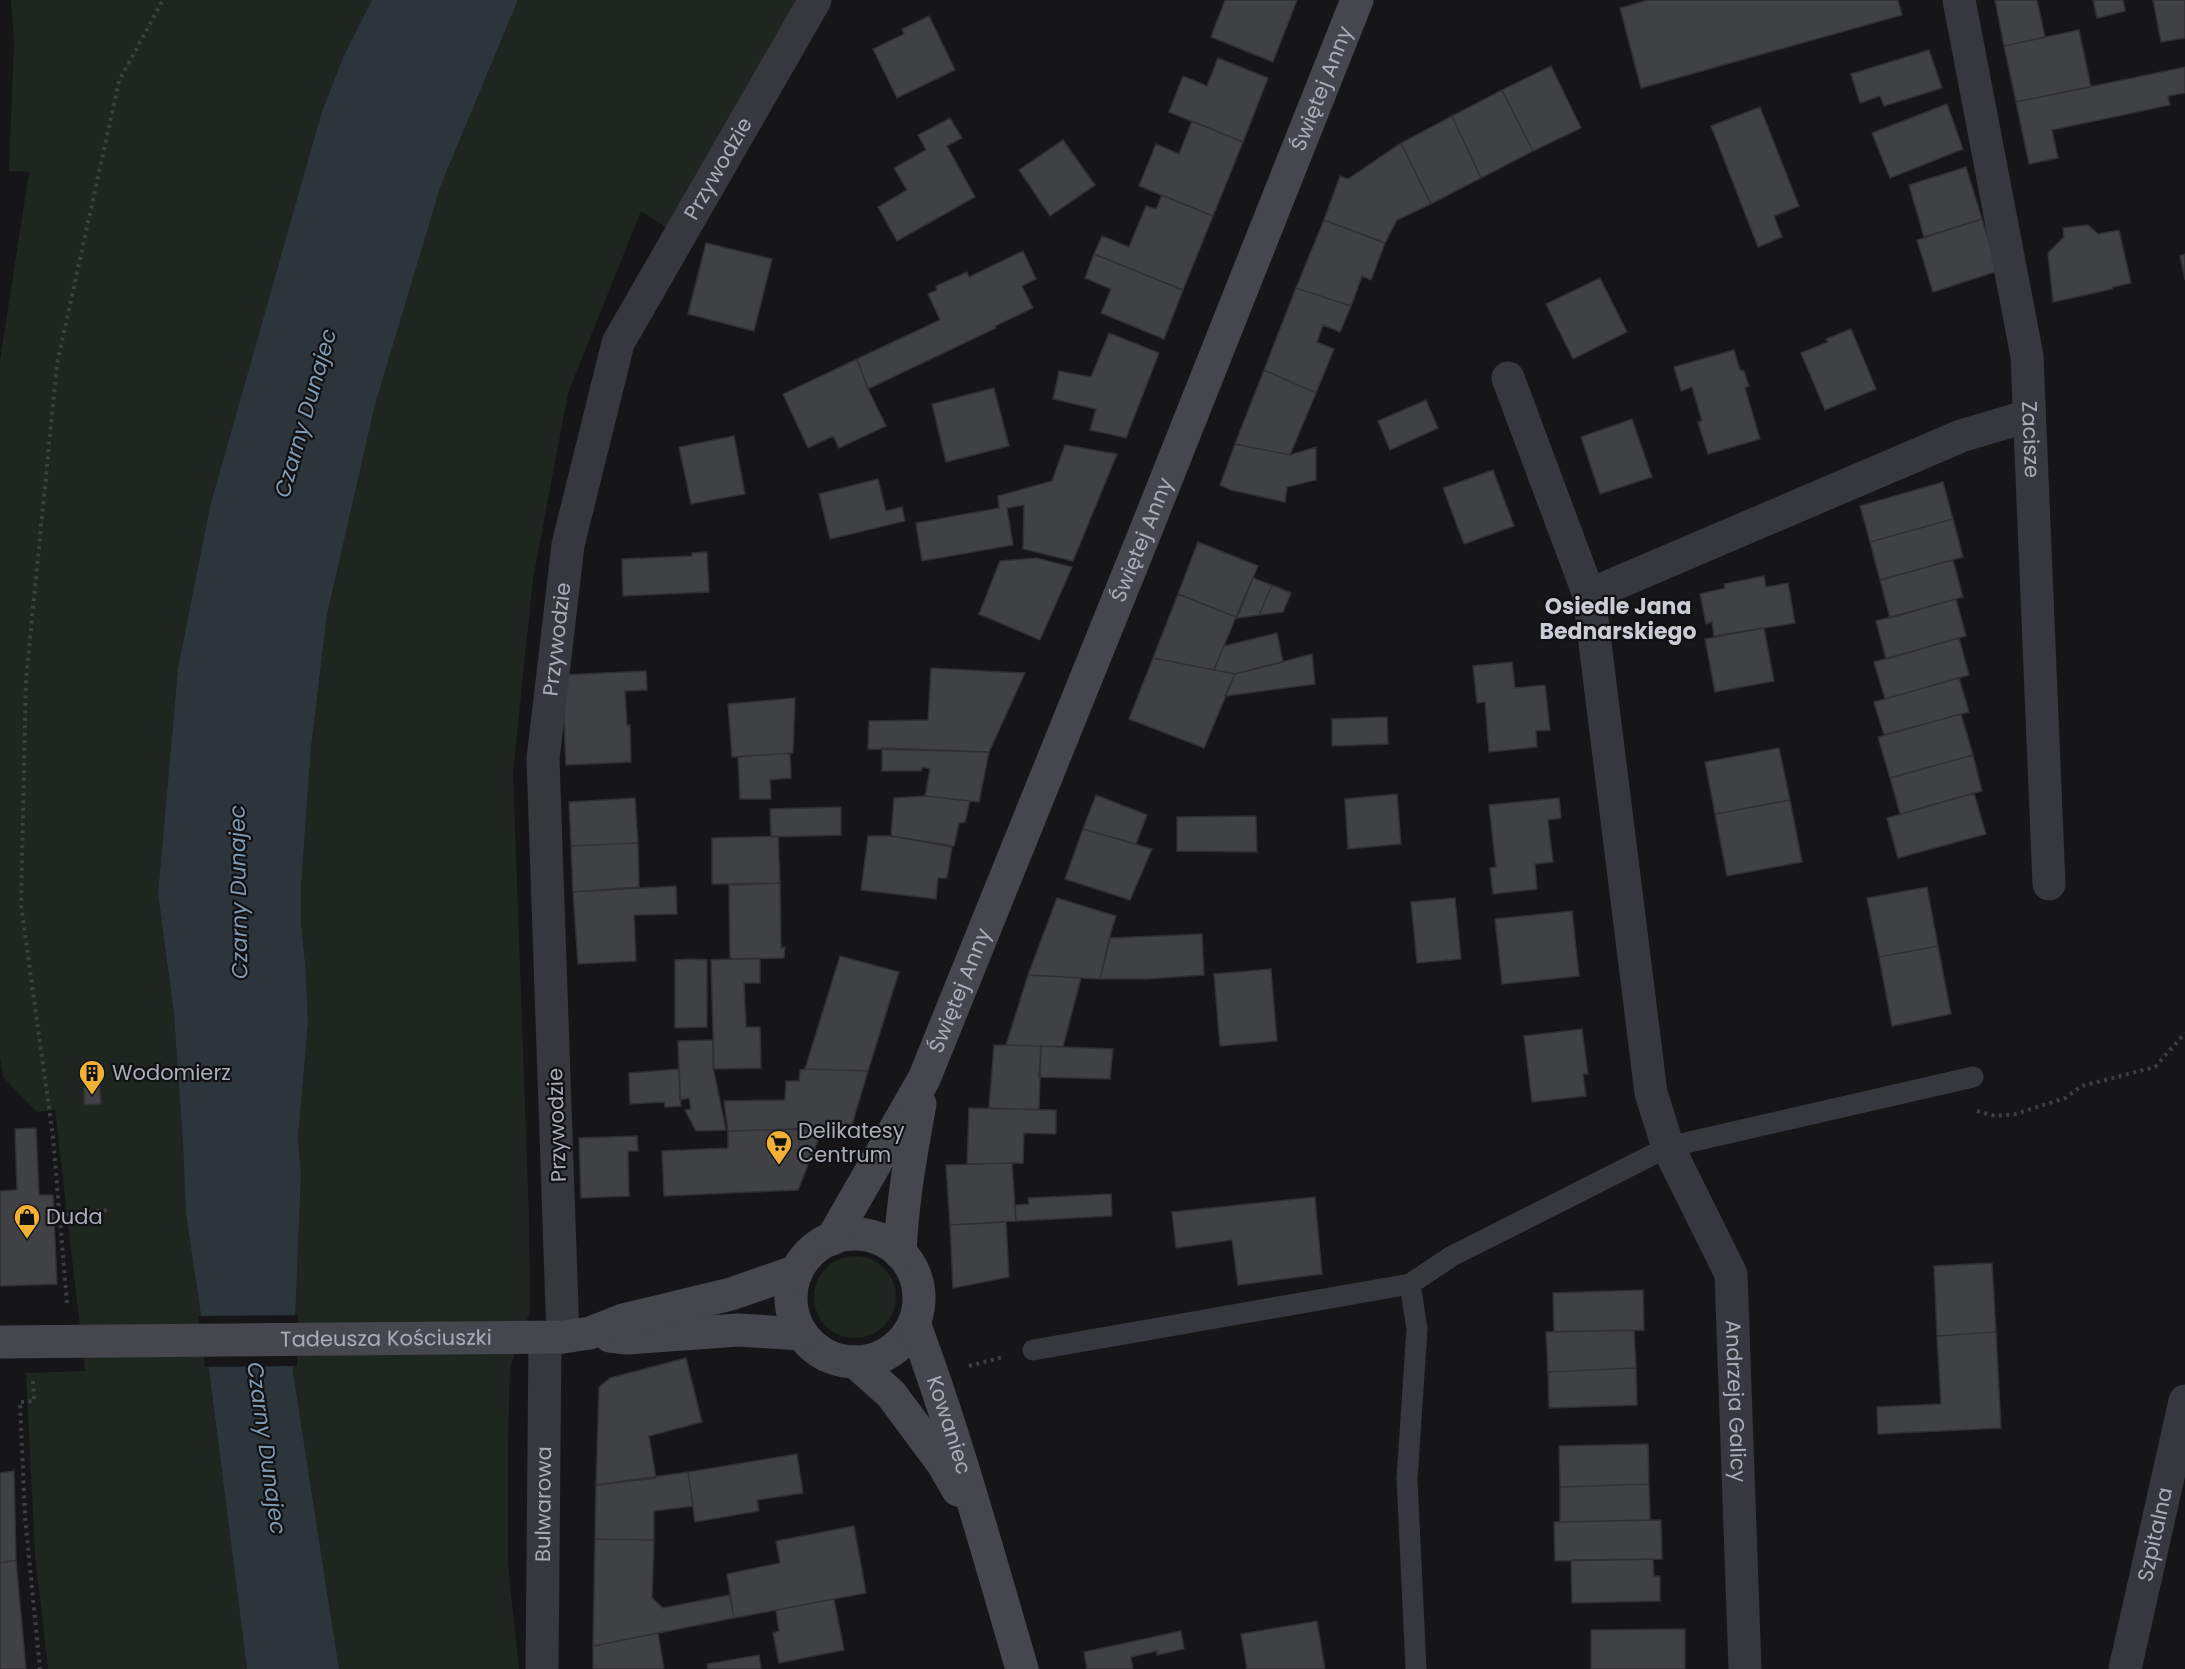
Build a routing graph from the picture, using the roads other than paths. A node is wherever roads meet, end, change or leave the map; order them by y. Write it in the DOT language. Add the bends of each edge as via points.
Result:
graph roads {
  1 [pos="815,0"];
  2 [pos="1357,0"];
  3 [pos="1959,0"];
  4 [pos="1508,378"];
  5 [pos="2028,416"];
  6 [pos="1589,595"];
  7 [pos="2049,884"];
  8 [pos="1973,1077"];
  9 [pos="924,1079"];
  10 [pos="1668,1147"];
  11 [pos="832,1239"];
  12 [pos="900,1253"];
  13 [pos="797,1271"];
  14 [pos="1410,1284"];
  15 [pos="914,1323"];
  16 [pos="802,1334"];
  17 [pos="558,1337"];
  18 [pos="0,1342"];
  19 [pos="1033,1350"];
  20 [pos="855,1362"];
  21 [pos="2185,1401"];
  22 [pos="980,1528"];
  23 [pos="542,1669"];
  24 [pos="1022,1669"];
  25 [pos="1416,1669"];
  26 [pos="1745,1669"];
  27 [pos="2125,1669"];
  1 -- 17 [label="street, Przywodzie" via="618,343 568,545 543,759 558,1141"];
  2 -- 9 [label="street, Świętej Anny"];
  3 -- 5 [label="street, Zacisze" via="2027,356"];
  4 -- 6 [label="street, Andrzeja Galicy"];
  5 -- 6 [label="street" via="1961,436"];
  5 -- 7 [label="street, Zacisze"];
  6 -- 10 [label="street, Andrzeja Galicy" via="1651,1093"];
  8 -- 10 [label="lane"];
  9 -- 11 [label="street, Świętej Anny"];
  9 -- 12 [label="street, Świętej Anny" via="906,1177"];
  10 -- 14 [label="lane" via="1452,1256"];
  10 -- 26 [label="street, Andrzeja Galicy" via="1731,1274"];
  11 -- 12 [label="street" via="868,1236"];
  11 -- 13 [label="street" via="808,1255"];
  12 -- 15 [label="street" via="916,1281 919,1302"];
  13 -- 16 [label="street" via="792,1303"];
  13 -- 17 [label="street, Tadeusza Kościuszki" via="731,1294"];
  14 -- 19 [label="lane"];
  14 -- 25 [label="lane" via="1417,1329 1407,1479"];
  15 -- 20 [label="street" via="890,1352"];
  15 -- 22 [label="street, Kowaniec" via="942,1399"];
  16 -- 17 [label="street, Tadeusza Kościuszki" via="738,1330 627,1338"];
  16 -- 20 [label="street" via="834,1359"];
  17 -- 18 [label="street, Tadeusza Kościuszki"];
  17 -- 23 [label="street, Bulwarowa"];
  20 -- 22 [label="street, Kowaniec" via="891,1394 913,1421 944,1464"];
  21 -- 27 [label="street, Szpitalna"];
  22 -- 24 [label="street, Kowaniec"];
}
